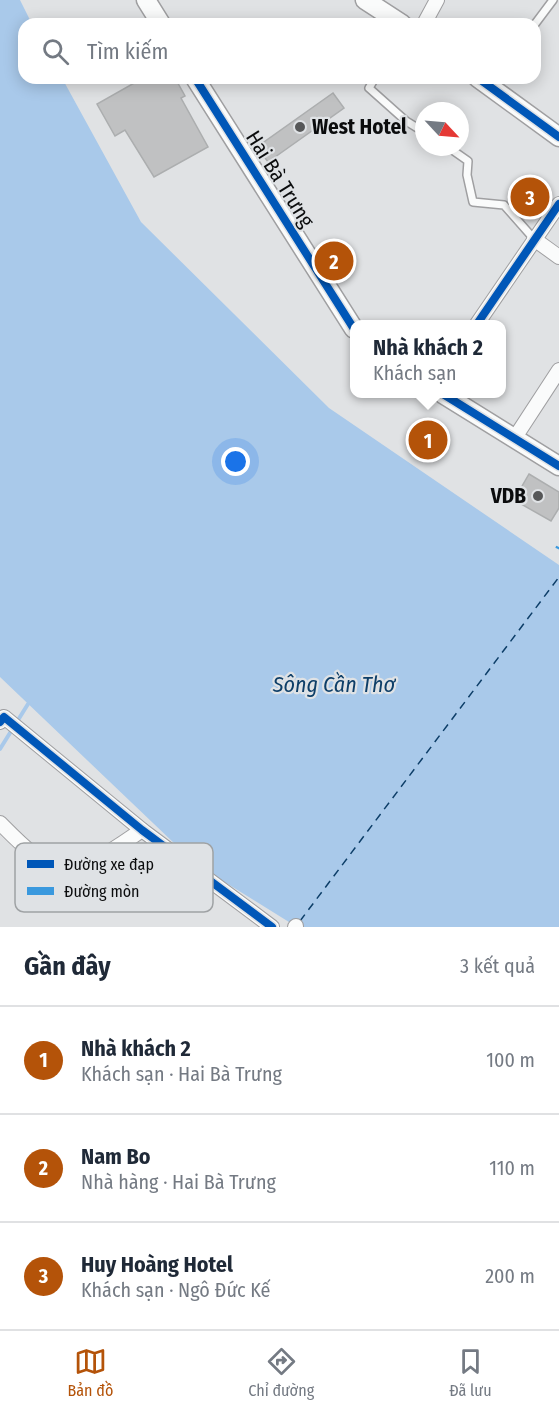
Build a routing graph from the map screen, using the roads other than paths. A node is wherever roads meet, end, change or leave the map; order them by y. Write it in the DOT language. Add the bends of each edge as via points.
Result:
graph roads {
  1 [pos="146,0"];
  2 [pos="365,0"];
  3 [pos="437,0"];
  4 [pos="552,0"];
  5 [pos="157,18"];
  6 [pos="393,18"];
  7 [pos="427,18"];
  8 [pos="540,18"];
  9 [pos="199,84"];
  10 [pos="371,84"];
  11 [pos="491,84"];
  12 [pos="415,126"];
  13 [pos="559,137"];
  14 [pos="461,156"];
  15 [pos="559,204"];
  16 [pos="534,239"];
  17 [pos="559,257"];
  18 [pos="480,320"];
  19 [pos="350,323"];
  20 [pos="559,370"];
  21 [pos="451,398"];
  22 [pos="514,439"];
  23 [pos="559,466"];
  24 [pos="5,722"];
  25 [pos="0,823"];
  26 [pos="142,830"];
  27 [pos="20,843"];
  28 [pos="122,843"];
  29 [pos="159,843"];
  30 [pos="213,883"];
  31 [pos="272,927"];
  1 -- 5 [label="street"];
  2 -- 6 [label="street"];
  3 -- 7 [label="street"];
  4 -- 8 [label="lane"];
  9 -- 19 [label="street, Hai Bà Trưng"];
  10 -- 12 [label="lane" via="369,88"];
  11 -- 13 [label="street"];
  14 -- 16 [label="lane" via="468,161 473,202 504,205"];
  15 -- 16 [label="street"];
  16 -- 17 [label="street"];
  16 -- 18 [label="street"];
  20 -- 22 [label="street"];
  21 -- 22 [label="street"];
  22 -- 23 [label="street"];
  24 -- 26 [label="street"];
  25 -- 27 [label="street"];
  26 -- 28 [label="street"];
  26 -- 29 [label="street"];
  30 -- 31 [label="street"];
}
